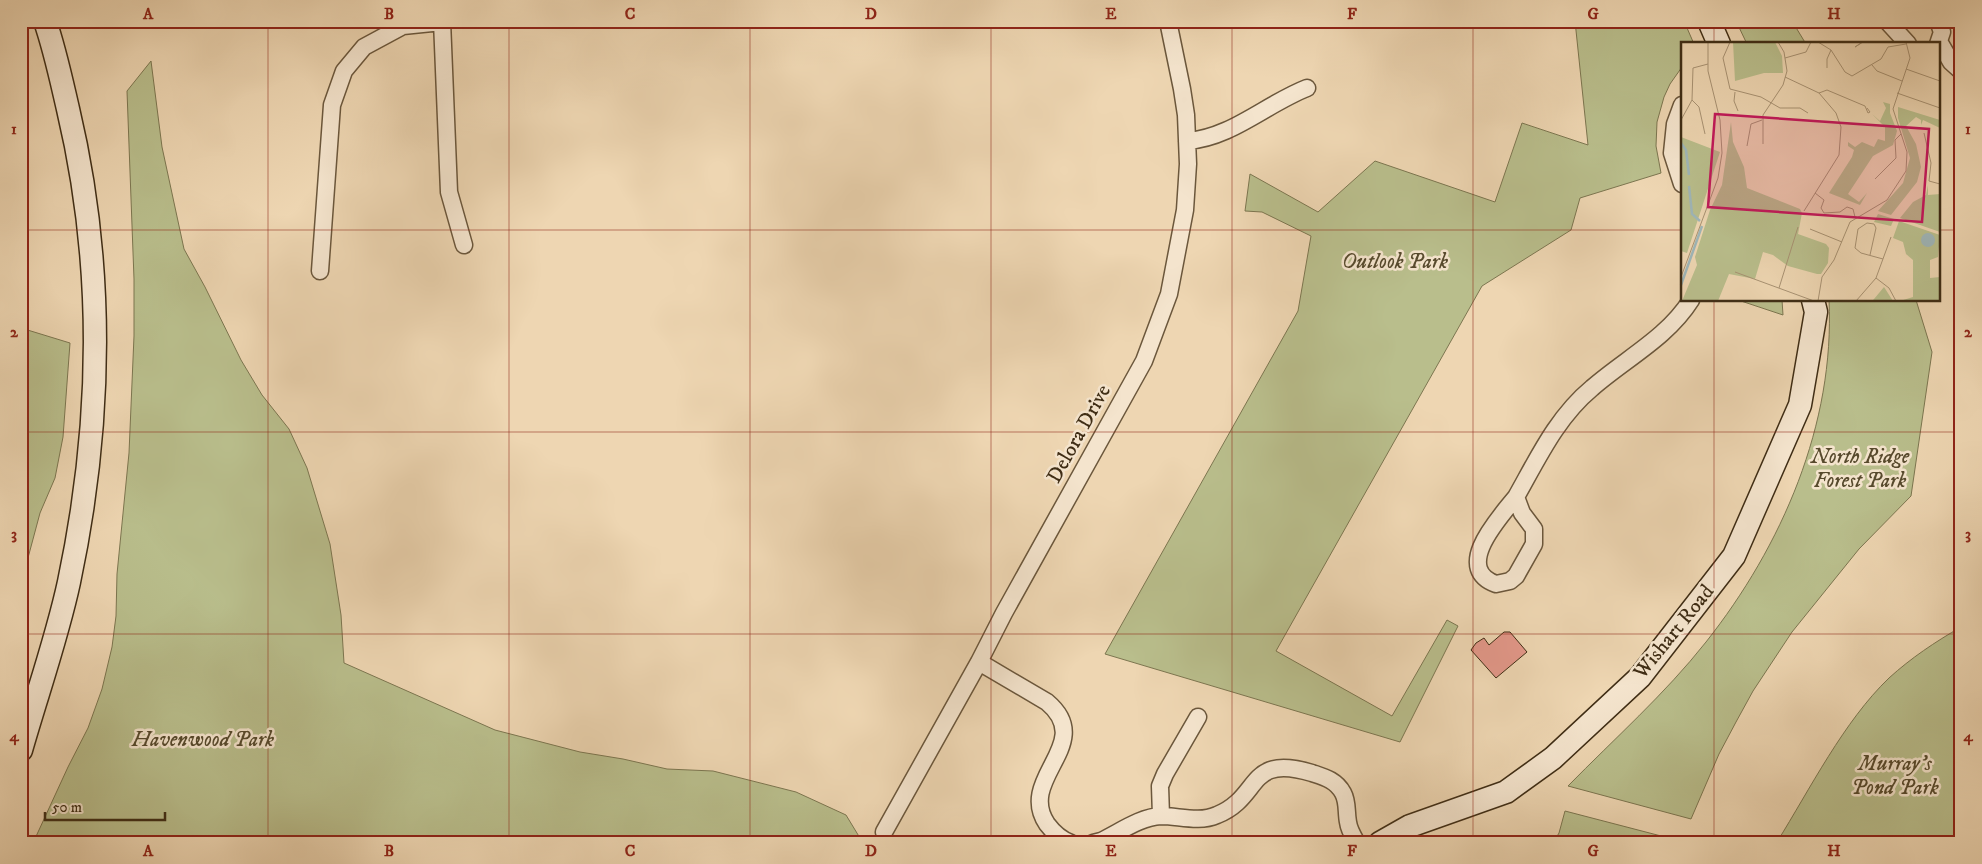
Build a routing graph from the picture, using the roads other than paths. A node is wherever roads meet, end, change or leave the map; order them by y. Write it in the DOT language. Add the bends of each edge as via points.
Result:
graph roads {
  1 [pos="44,21"];
  2 [pos="1168,21"];
  3 [pos="1709,21"];
  4 [pos="1887,21"];
  5 [pos="1938,21"];
  6 [pos="442,22"];
  7 [pos="1719,42"];
  8 [pos="1906,42"];
  9 [pos="1940,42"];
  10 [pos="1940,46"];
  11 [pos="1961,72"];
  12 [pos="1306,88"];
  13 [pos="1681,108"];
  14 [pos="1187,141"];
  15 [pos="1681,181"];
  16 [pos="464,246"];
  17 [pos="320,271"];
  18 [pos="1690,301"];
  19 [pos="1813,301"];
  20 [pos="1516,497"];
  21 [pos="979,662"];
  22 [pos="1198,717"];
  23 [pos="21,750"];
  24 [pos="1161,816"];
  25 [pos="884,832"];
  26 [pos="1072,843"];
  27 [pos="1094,843"];
  28 [pos="1357,843"];
  29 [pos="1380,843"];
  1 -- 23 [label="street" via="54,46 78,149 91,242 96,351 92,438 81,522 68,584"];
  2 -- 14 [label="street, Delora Drive" via="1182,89"];
  3 -- 7 [label="street"];
  4 -- 8 [label="street"];
  5 -- 9 [label="street" via="1942,32"];
  6 -- 16 [label="street" via="449,192"];
  6 -- 17 [label="street" via="403,26 364,47 344,71 332,106"];
  10 -- 11 [label="street"];
  12 -- 14 [label="street" via="1217,135"];
  13 -- 15 [label="street" via="1675,124 1672,153"];
  14 -- 21 [label="street, Delora Drive" via="1184,210 1169,294 1144,362"];
  18 -- 20 [label="street" via="1655,340 1590,389 1556,427"];
  19 -- 29 [label="street, Wishart Road" via="1816,312 1800,405 1734,556 1640,677 1553,758 1506,792 1410,826"];
  20 -- 20 [label="street" via="1495,523 1478,555 1482,577 1496,584 1516,576 1534,544 1534,529 1522,513"];
  21 -- 25 [label="street, Delora Drive"];
  21 -- 26 [label="street" via="1046,702 1061,718 1064,742 1046,775 1039,800 1051,829"];
  22 -- 24 [label="street" via="1160,786"];
  24 -- 27 [label="street" via="1141,821"];
  24 -- 28 [label="street" via="1186,819 1215,816 1239,801 1258,777 1269,770 1291,768 1328,778 1338,786 1344,794 1347,822"];
}
